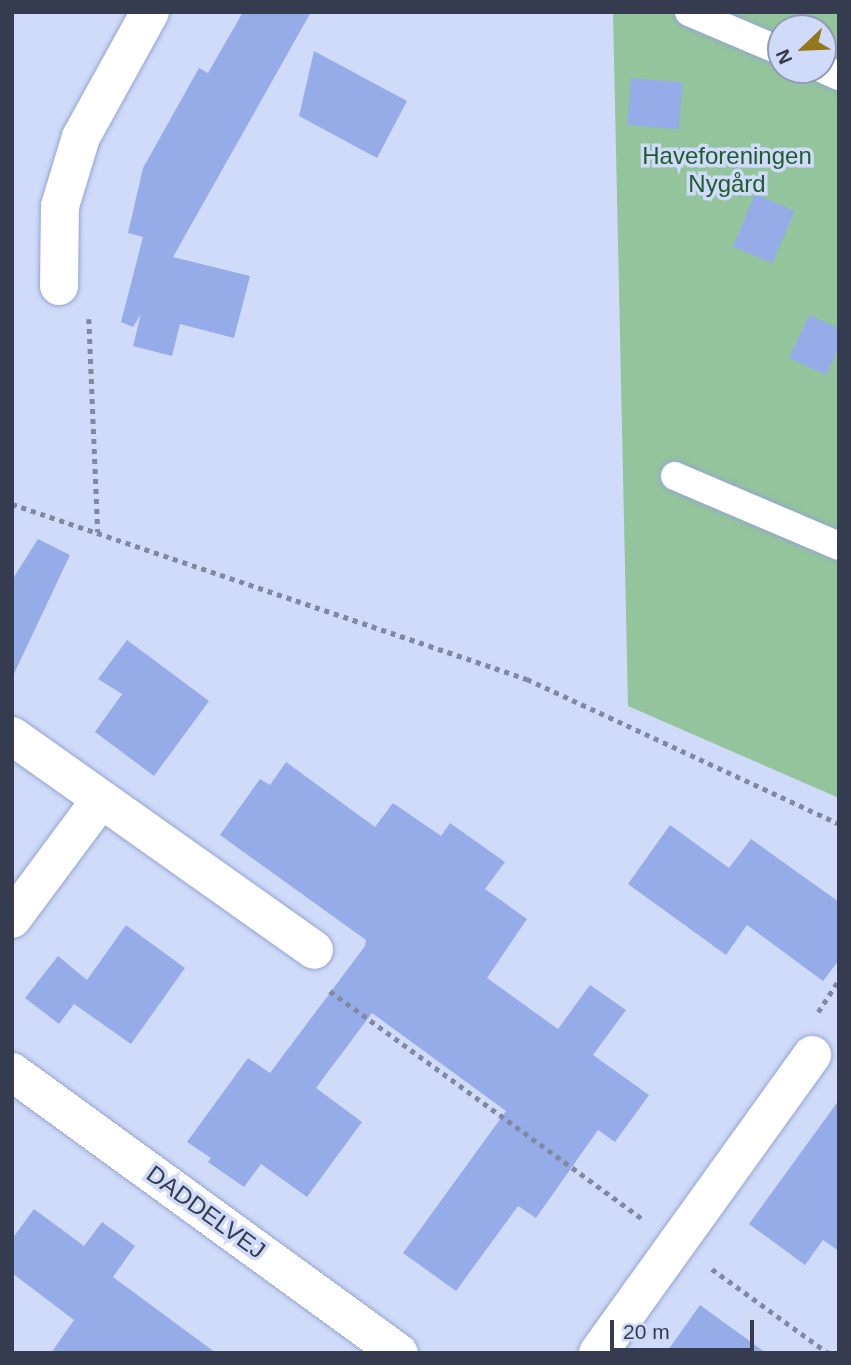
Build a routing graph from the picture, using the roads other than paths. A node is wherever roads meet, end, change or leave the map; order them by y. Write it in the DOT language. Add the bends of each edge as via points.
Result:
graph roads {
  1 [pos="150,12"];
  2 [pos="689,12"];
  3 [pos="767,45"];
  4 [pos="59,286"];
  5 [pos="675,476"];
  6 [pos="839,546"];
  7 [pos="12,736"];
  8 [pos="101,799"];
  9 [pos="12,919"];
  10 [pos="314,950"];
  11 [pos="812,1055"];
  12 [pos="12,1072"];
  13 [pos="399,1353"];
  14 [pos="598,1353"];
  1 -- 4 [label="street" via="81,137 60,206"];
  2 -- 3 [label="lane"];
  5 -- 6 [label="lane"];
  7 -- 8 [label="street"];
  8 -- 9 [label="street"];
  8 -- 10 [label="street"];
  11 -- 14 [label="street"];
  12 -- 13 [label="street, DADDELVEJ"];
}
